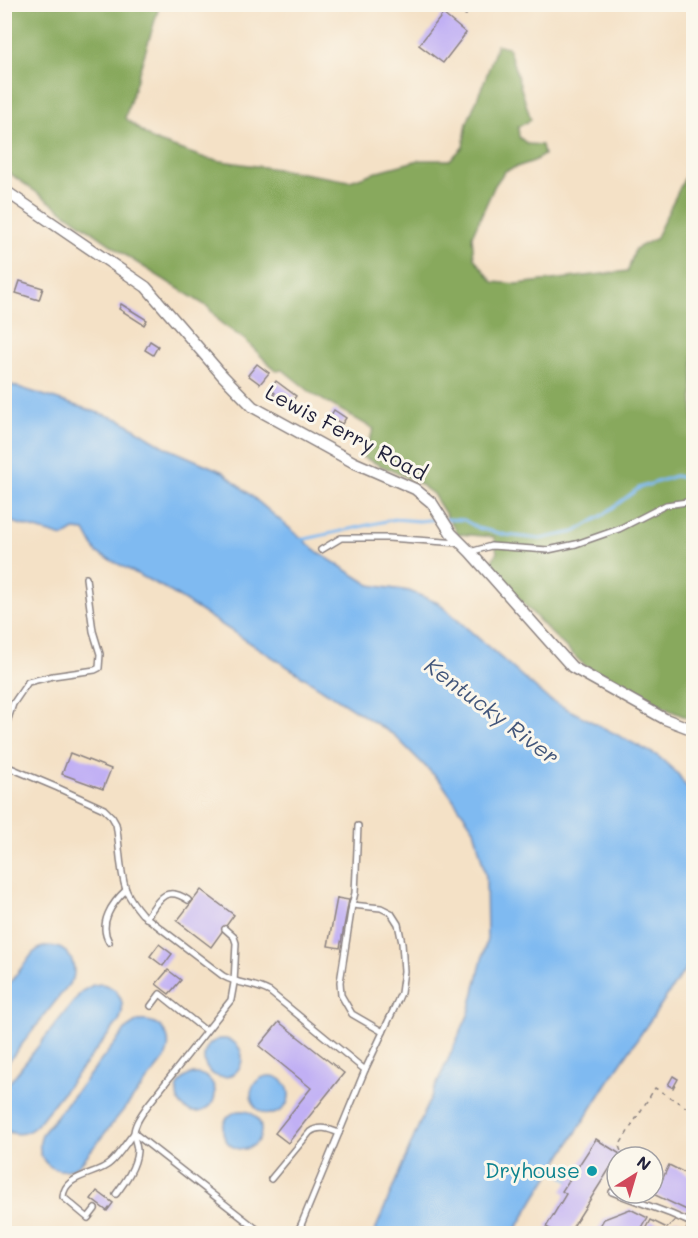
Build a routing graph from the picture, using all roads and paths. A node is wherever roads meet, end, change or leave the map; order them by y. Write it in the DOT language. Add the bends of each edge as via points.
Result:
graph roads {
  1 [pos="4,190"];
  2 [pos="693,501"];
  3 [pos="461,543"];
  4 [pos="321,550"];
  5 [pos="470,552"];
  6 [pos="86,578"];
  7 [pos="693,730"];
  8 [pos="4,731"];
  9 [pos="4,761"];
  10 [pos="358,826"];
  11 [pos="126,890"];
  12 [pos="188,900"];
  13 [pos="352,905"];
  14 [pos="146,918"];
  15 [pos="225,928"];
  16 [pos="109,942"];
  17 [pos="234,982"];
  18 [pos="151,1006"];
  19 [pos="206,1031"];
  20 [pos="383,1032"];
  21 [pos="365,1070"];
  22 [pos="693,1102"];
  23 [pos="134,1133"];
  24 [pos="339,1133"];
  25 [pos="620,1145"];
  26 [pos="271,1179"];
  27 [pos="116,1194"];
  28 [pos="647,1205"];
  29 [pos="95,1209"];
  30 [pos="693,1224"];
  31 [pos="263,1233"];
  32 [pos="296,1233"];
  1 -- 3 [label="street, Lewis Ferry Road" via="146,287 253,407 353,462 414,489 432,503"];
  2 -- 5 [label="lane" via="666,504 619,529 576,544 548,550 491,546"];
  3 -- 4 [label="lane" via="341,538"];
  3 -- 5 [label="street, Lewis Ferry Road"];
  5 -- 7 [label="street, Lewis Ferry Road" via="572,667 665,719"];
  6 -- 8 [label="lane" via="99,668 28,682 13,704"];
  9 -- 11 [label="lane" via="6,766 104,809 112,817"];
  10 -- 13 [label="lane"];
  11 -- 14 [label="lane"];
  11 -- 16 [label="lane" via="117,898 104,925"];
  12 -- 14 [label="lane" via="176,894 164,895"];
  13 -- 20 [label="lane" via="341,995 352,1014"];
  13 -- 20 [label="lane" via="381,908 391,913 398,924 404,971 400,993"];
  14 -- 17 [label="lane"];
  15 -- 17 [label="lane" via="236,943"];
  17 -- 19 [label="lane" via="231,1000"];
  17 -- 21 [label="lane" via="270,992"];
  18 -- 19 [label="lane" via="160,994"];
  19 -- 23 [label="lane" via="148,1105"];
  20 -- 21 [label="lane"];
  21 -- 24 [label="lane"];
  22 -- 25 [label="path" via="689,1109 656,1088"];
  23 -- 27 [label="lane" via="134,1166"];
  23 -- 29 [label="lane" via="108,1165 73,1180 63,1193 67,1202 88,1218"];
  23 -- 31 [label="lane"];
  24 -- 26 [label="lane" via="314,1128"];
  24 -- 32 [label="lane"];
  28 -- 30 [label="lane"];
}
